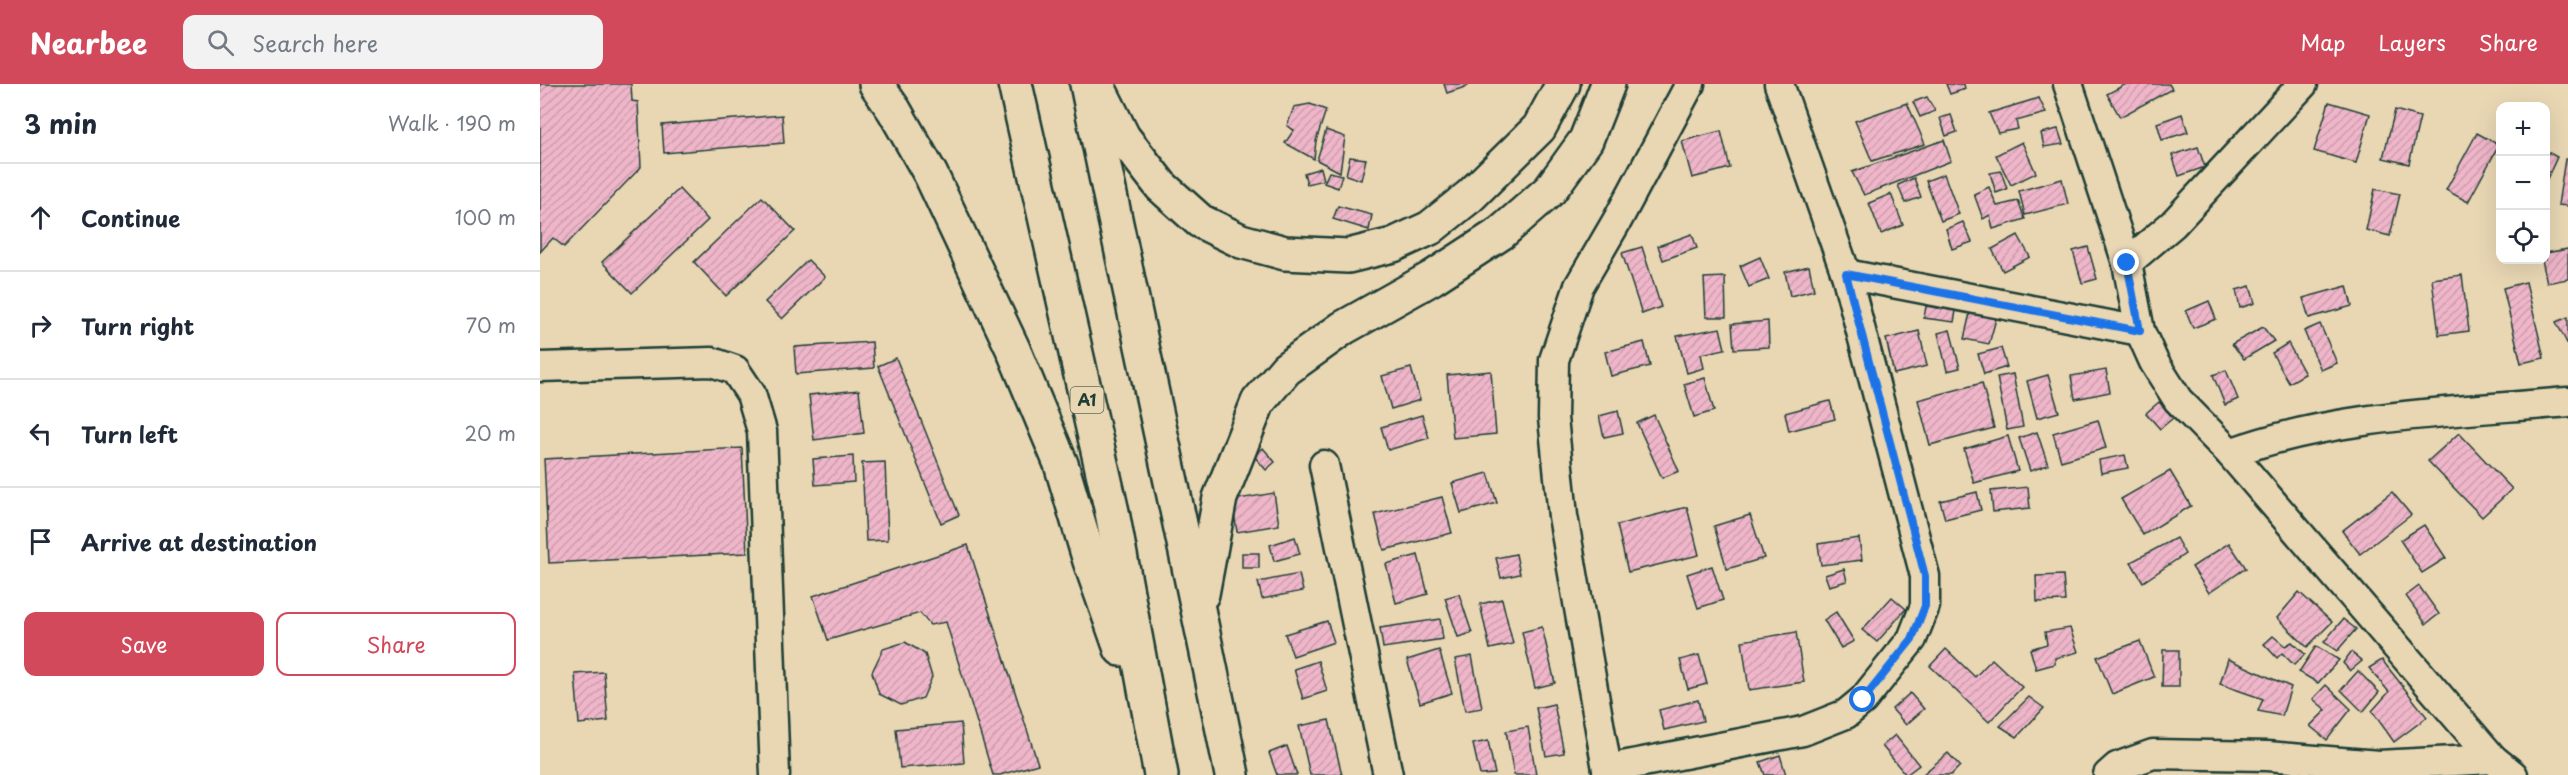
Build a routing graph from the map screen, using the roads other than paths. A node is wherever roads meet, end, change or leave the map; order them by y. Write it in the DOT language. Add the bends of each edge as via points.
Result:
graph roads {
  1 [pos="876,84"];
  2 [pos="1015,84"];
  3 [pos="1087,84"];
  4 [pos="1097,84"];
  5 [pos="1563,84"];
  6 [pos="1608,84"];
  7 [pos="1690,84"];
  8 [pos="1779,84"];
  9 [pos="2068,84"];
  10 [pos="2303,84"];
  11 [pos="2127,263"];
  12 [pos="1846,274"];
  13 [pos="2140,331"];
  14 [pos="540,367"];
  15 [pos="2568,402"];
  16 [pos="2230,453"];
  17 [pos="1324,465"];
  18 [pos="1199,607"];
  19 [pos="1150,717"];
  20 [pos="2503,767"];
  21 [pos="1608,772"];
  22 [pos="776,775"];
  23 [pos="1161,775"];
  24 [pos="1232,775"];
  25 [pos="1388,775"];
  26 [pos="2108,775"];
  1 -- 19 [label="highway" via="931,176 1013,349 1061,464 1093,571"];
  2 -- 19 [label="highway, A1" via="1112,512"];
  3 -- 18 [label="highway"];
  4 -- 5 [label="highway" via="1123,137 1161,186 1200,221 1241,241 1285,253 1348,256 1393,245 1438,222 1539,128"];
  6 -- 18 [label="highway" via="1586,140 1550,190 1501,233 1432,278 1343,328 1286,369 1258,402 1221,498"];
  7 -- 21 [label="street" via="1579,286 1554,360 1553,418 1563,516"];
  8 -- 12 [label="street"];
  9 -- 11 [label="street"];
  10 -- 11 [label="street" via="2173,224"];
  11 -- 13 [label="street"];
  12 -- 13 [label="street"];
  12 -- 21 [label="street" via="1925,576 1925,606 1912,639 1863,700 1846,714 1803,731"];
  13 -- 16 [label="street" via="2178,400"];
  14 -- 22 [label="street" via="712,363 735,370 751,394 762,431"];
  15 -- 16 [label="street" via="2331,426 2269,439"];
  16 -- 20 [label="street"];
  17 -- 25 [label="street"];
  18 -- 24 [label="highway"];
  19 -- 23 [label="highway, A1"];
  20 -- 26 [label="street" via="2153,754 2117,766"];
}
